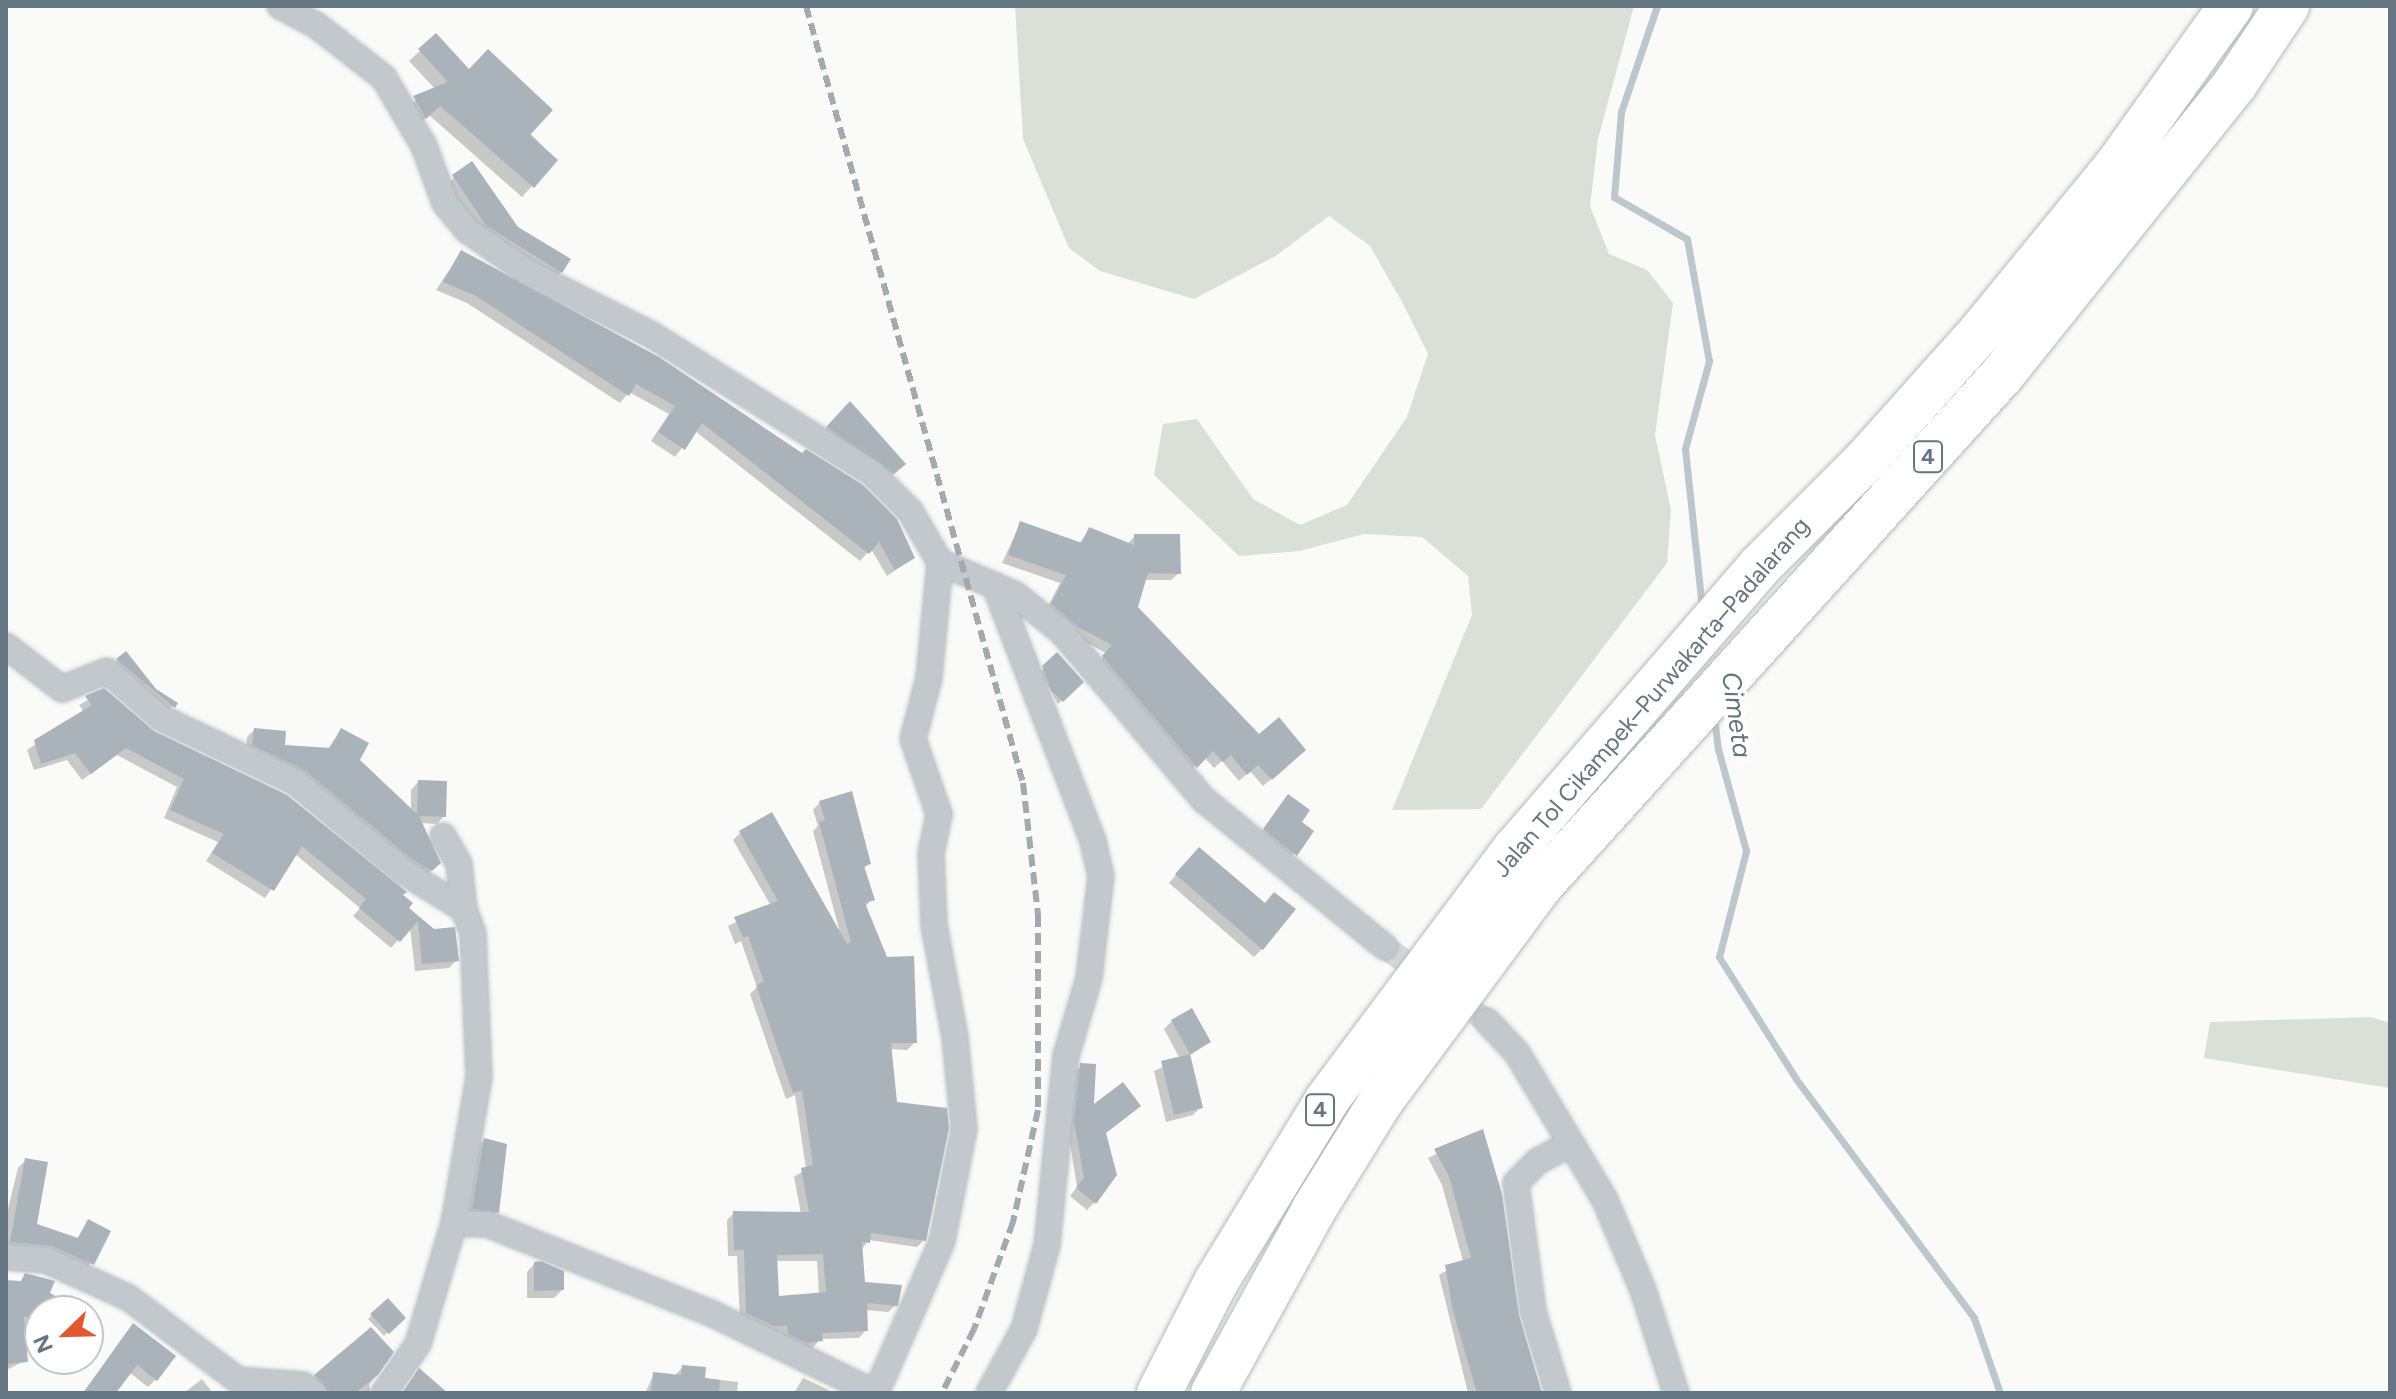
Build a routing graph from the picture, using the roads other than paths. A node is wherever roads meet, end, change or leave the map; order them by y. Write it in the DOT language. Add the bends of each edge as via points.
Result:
graph roads {
  1 [pos="280,6"];
  2 [pos="2231,6"];
  3 [pos="2287,6"];
  4 [pos="940,562"];
  5 [pos="995,586"];
  6 [pos="6,646"];
  7 [pos="443,836"];
  8 [pos="464,909"];
  9 [pos="1385,947"];
  10 [pos="1487,1021"];
  11 [pos="1570,1144"];
  12 [pos="454,1223"];
  13 [pos="6,1257"];
  14 [pos="314,1393"];
  15 [pos="384,1393"];
  16 [pos="876,1393"];
  17 [pos="989,1393"];
  18 [pos="1159,1393"];
  19 [pos="1213,1393"];
  20 [pos="1558,1393"];
  21 [pos="1676,1393"];
  1 -- 4 [label="street" via="316,25 384,78 424,146 445,203 478,239 539,279 665,342 872,473 910,511"];
  2 -- 18 [label="highway, Jalan Tol Cikampek–Purwakarta–Padalarang / 4" via="2115,168 1983,329 1866,460 1759,567 1515,849 1327,1100 1216,1282"];
  3 -- 19 [label="highway, Jalan Tol Cikampek–Purwakarta–Padalarang / 4" via="2216,109 2002,375 1541,885 1381,1101 1314,1209"];
  4 -- 5 [label="street"];
  4 -- 16 [label="street" via="929,678 913,739 939,814 931,853 934,925 955,1037 964,1129 942,1241"];
  5 -- 9 [label="street" via="1016,595 1062,632 1204,800"];
  5 -- 17 [label="street" via="1093,841 1101,876 1089,978 1066,1056 1047,1245 1024,1329"];
  6 -- 8 [label="street" via="62,689 107,671 161,718 295,782 404,872"];
  7 -- 8 [label="street" via="459,864"];
  8 -- 12 [label="street" via="473,934 481,1033"];
  10 -- 11 [label="street" via="1517,1053"];
  11 -- 20 [label="street" via="1538,1161 1516,1183 1533,1311"];
  11 -- 21 [label="street" via="1621,1234"];
  12 -- 15 [label="street" via="418,1344"];
  12 -- 16 [label="street" via="487,1224 711,1313"];
  13 -- 14 [label="street" via="46,1260 116,1291 238,1380 303,1385"];
}
